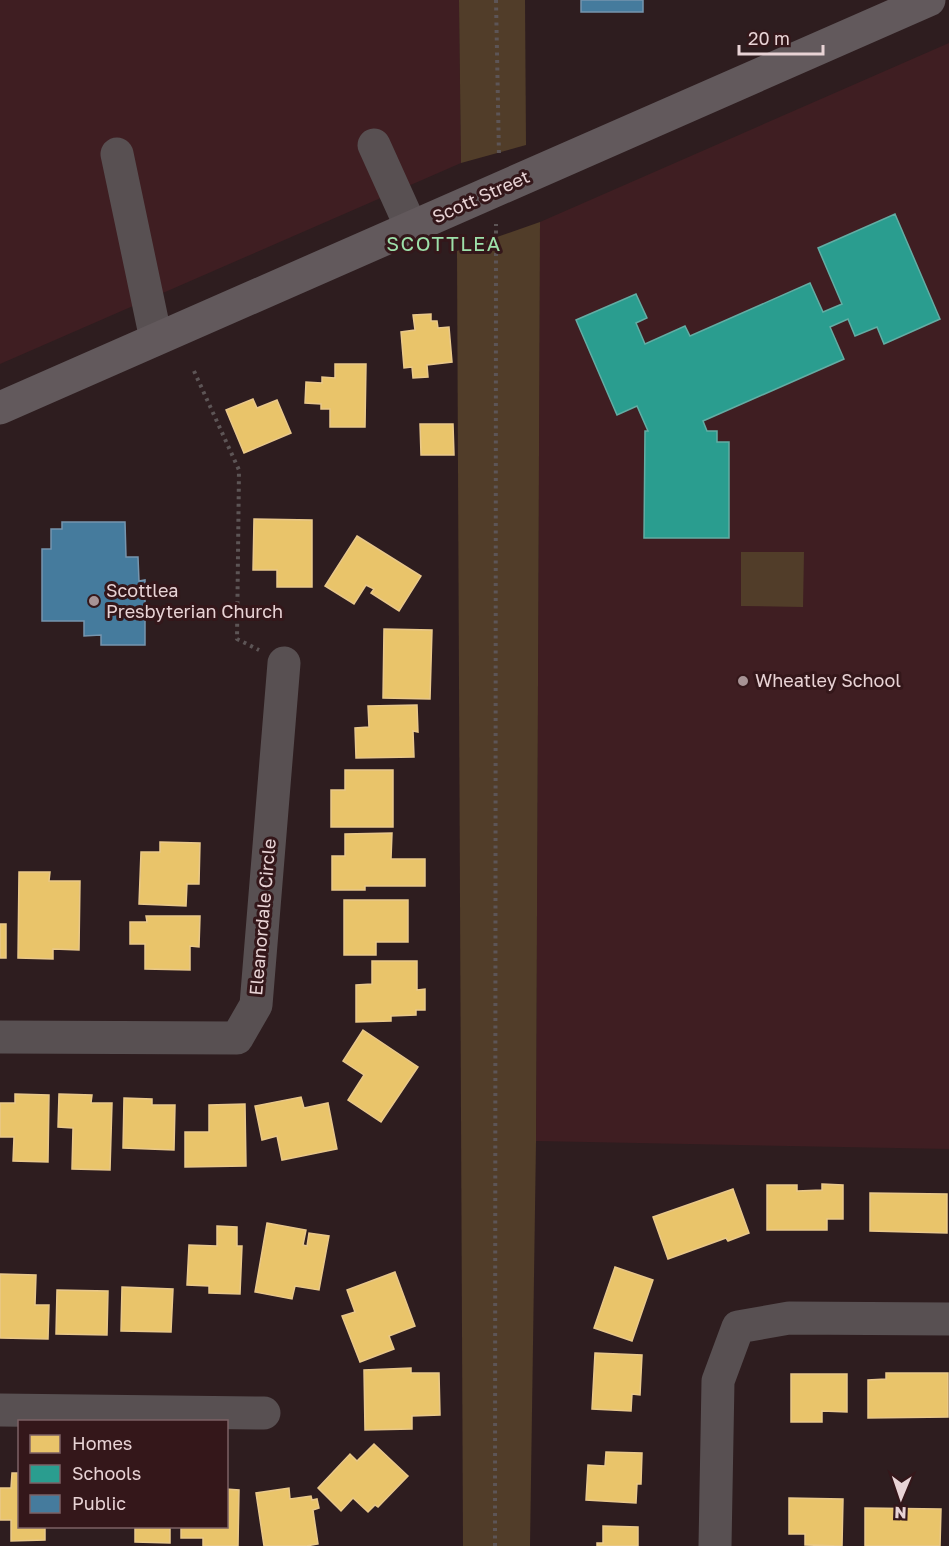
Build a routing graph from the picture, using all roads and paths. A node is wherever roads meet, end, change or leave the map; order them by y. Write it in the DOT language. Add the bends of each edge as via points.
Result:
graph roads {
  1 [pos="496,0"];
  2 [pos="929,0"];
  3 [pos="374,144"];
  4 [pos="117,154"];
  5 [pos="499,164"];
  6 [pos="411,227"];
  7 [pos="495,235"];
  8 [pos="156,339"];
  9 [pos="194,371"];
  10 [pos="0,408"];
  11 [pos="284,663"];
  12 [pos="0,1037"];
  13 [pos="949,1319"];
  14 [pos="0,1410"];
  15 [pos="264,1413"];
  16 [pos="495,1546"];
  17 [pos="715,1546"];
  1 -- 5 [label="path"];
  2 -- 6 [label="main road, Scott Street"];
  3 -- 6 [label="street"];
  4 -- 8 [label="street"];
  6 -- 8 [label="main road, Scott Street"];
  7 -- 16 [label="path"];
  8 -- 10 [label="main road, Scott Street"];
  9 -- 11 [label="path" via="239,470 237,639"];
  11 -- 12 [label="street, Eleanordale Circle" via="256,1005 237,1038"];
  13 -- 17 [label="street" via="789,1318 738,1327 718,1381"];
  14 -- 15 [label="street"];
}
